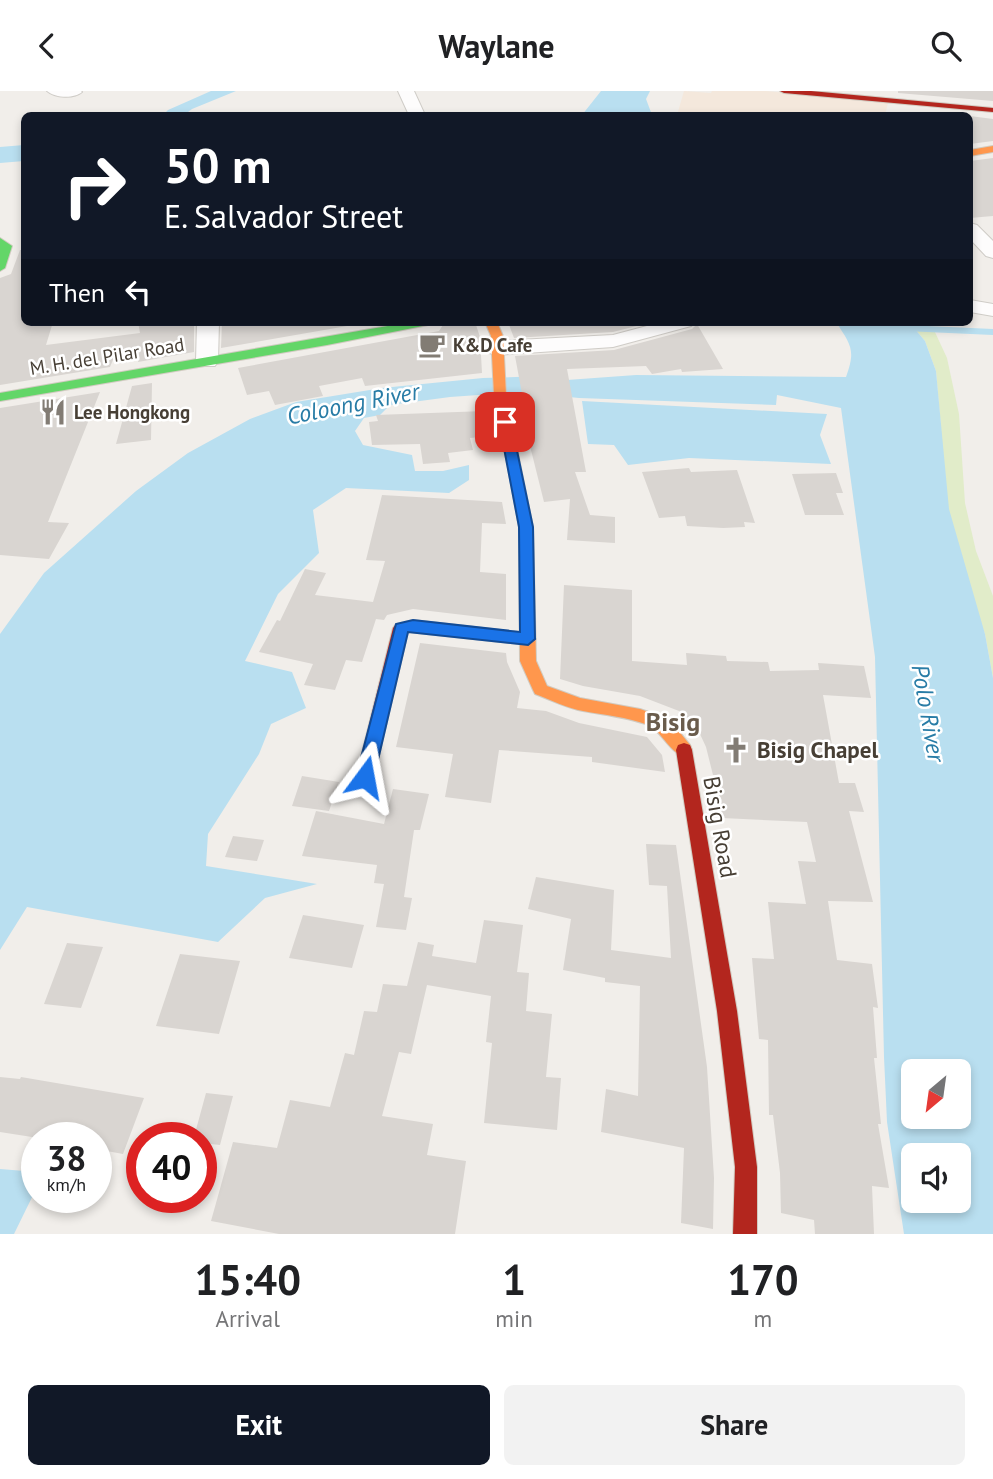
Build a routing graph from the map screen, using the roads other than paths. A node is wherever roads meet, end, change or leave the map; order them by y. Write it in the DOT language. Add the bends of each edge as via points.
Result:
graph roads {
  1 [pos="55,91"];
  2 [pos="406,91"];
  3 [pos="784,91"];
  4 [pos="74,92"];
  5 [pos="834,93"];
  6 [pos="993,110"];
  7 [pos="416,112"];
  8 [pos="993,149"];
  9 [pos="973,152"];
  10 [pos="973,232"];
  11 [pos="0,241"];
  12 [pos="993,252"];
  13 [pos="0,268"];
  14 [pos="973,307"];
  15 [pos="993,310"];
  16 [pos="208,326"];
  17 [pos="408,326"];
  18 [pos="493,326"];
  19 [pos="672,326"];
  20 [pos="497,348"];
  21 [pos="206,361"];
  22 [pos="0,397"];
  23 [pos="528,639"];
  24 [pos="365,777"];
  25 [pos="746,1234"];
  1 -- 4 [label="street"];
  2 -- 7 [label="street"];
  3 -- 5 [label="street"];
  5 -- 6 [label="street"];
  8 -- 9 [label="street"];
  10 -- 12 [label="street"];
  11 -- 13 [label="street" via="7,246"];
  14 -- 15 [label="street"];
  16 -- 21 [label="street"];
  17 -- 21 [label="street, M. H. del Pilar Road"];
  18 -- 20 [label="street, Bisig Road"];
  19 -- 20 [label="street" via="612,341"];
  20 -- 23 [label="street, Bisig Road" via="499,395 526,527"];
  21 -- 22 [label="street, M. H. del Pilar Road"];
  23 -- 24 [label="street" via="401,628"];
  23 -- 25 [label="street, Bisig Road" via="528,661 541,690 663,724 682,748 727,1011 747,1167"];
}
